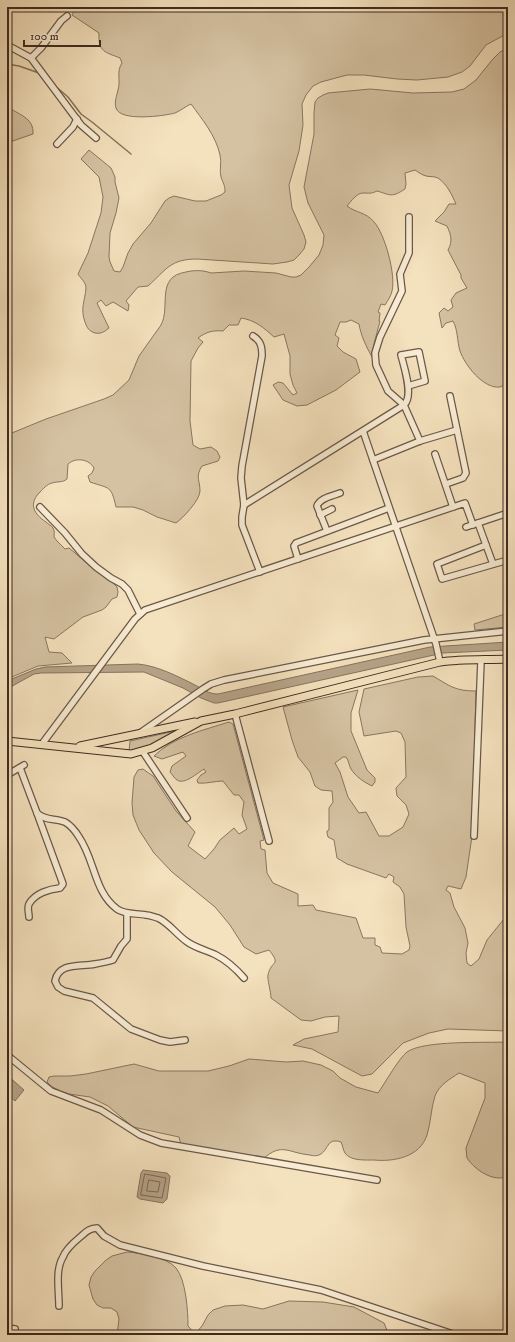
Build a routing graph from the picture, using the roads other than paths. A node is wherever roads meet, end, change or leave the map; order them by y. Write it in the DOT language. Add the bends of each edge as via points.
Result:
graph roads {
  1 [pos="68,16"];
  2 [pos="7,45"];
  3 [pos="31,58"];
  4 [pos="77,119"];
  5 [pos="96,138"];
  6 [pos="57,144"];
  7 [pos="409,217"];
  8 [pos="253,336"];
  9 [pos="408,386"];
  10 [pos="450,396"];
  11 [pos="404,405"];
  12 [pos="457,430"];
  13 [pos="363,431"];
  14 [pos="420,441"];
  15 [pos="435,454"];
  16 [pos="373,460"];
  17 [pos="446,484"];
  18 [pos="340,493"];
  19 [pos="244,505"];
  20 [pos="40,507"];
  21 [pos="453,507"];
  22 [pos="389,508"];
  23 [pos="332,509"];
  24 [pos="508,513"];
  25 [pos="320,515"];
  26 [pos="476,524"];
  27 [pos="395,526"];
  28 [pos="466,527"];
  29 [pos="327,531"];
  30 [pos="486,545"];
  31 [pos="298,559"];
  32 [pos="508,560"];
  33 [pos="493,564"];
  34 [pos="260,572"];
  35 [pos="140,614"];
  36 [pos="508,631"];
  37 [pos="435,642"];
  38 [pos="440,659"];
  39 [pos="508,659"];
  40 [pos="482,660"];
  41 [pos="235,714"];
  42 [pos="201,721"];
  43 [pos="138,734"];
  44 [pos="7,741"];
  45 [pos="42,744"];
  46 [pos="73,748"];
  47 [pos="143,752"];
  48 [pos="7,776"];
  49 [pos="37,813"];
  50 [pos="186,818"];
  51 [pos="474,836"];
  52 [pos="269,841"];
  53 [pos="127,913"];
  54 [pos="29,917"];
  55 [pos="244,978"];
  56 [pos="185,1040"];
  57 [pos="7,1054"];
  58 [pos="377,1180"];
  59 [pos="59,1306"];
  60 [pos="7,1328"];
  61 [pos="15,1329"];
  62 [pos="456,1335"];
  1 -- 3 [label="street"];
  2 -- 3 [label="street"];
  3 -- 4 [label="street"];
  4 -- 5 [label="street"];
  4 -- 6 [label="street"];
  7 -- 11 [label="street" via="409,253 400,274 402,291 375,353 376,366 388,391"];
  8 -- 19 [label="street" via="260,343 262,356 242,466"];
  9 -- 9 [label="street" via="425,381 419,352 402,355"];
  9 -- 11 [label="street" via="408,396"];
  10 -- 12 [label="street"];
  11 -- 13 [label="street"];
  11 -- 14 [label="street"];
  12 -- 14 [label="street"];
  12 -- 17 [label="street" via="466,473 463,478"];
  13 -- 16 [label="street"];
  13 -- 19 [label="street"];
  14 -- 16 [label="street"];
  15 -- 17 [label="street"];
  16 -- 22 [label="street"];
  17 -- 21 [label="street"];
  18 -- 25 [label="street" via="319,502 316,506"];
  19 -- 34 [label="street" via="242,525"];
  20 -- 35 [label="street" via="82,554 128,590"];
  21 -- 26 [label="street" via="465,503"];
  21 -- 27 [label="street"];
  22 -- 27 [label="street"];
  22 -- 29 [label="street"];
  23 -- 25 [label="street"];
  24 -- 26 [label="street"];
  25 -- 29 [label="street"];
  26 -- 28 [label="street"];
  26 -- 30 [label="street"];
  27 -- 31 [label="street"];
  27 -- 37 [label="street"];
  29 -- 31 [label="street" via="296,543 294,546"];
  30 -- 33 [label="street"];
  30 -- 33 [label="street" via="437,564 442,579"];
  31 -- 34 [label="street"];
  32 -- 33 [label="street"];
  34 -- 35 [label="street" via="145,610"];
  35 -- 45 [label="street"];
  36 -- 37 [label="street"];
  37 -- 38 [label="street"];
  37 -- 43 [label="street" via="211,684"];
  38 -- 40 [label="main road"];
  38 -- 41 [label="main road"];
  39 -- 40 [label="main road"];
  40 -- 51 [label="street"];
  41 -- 42 [label="main road"];
  41 -- 52 [label="street"];
  42 -- 43 [label="main road"];
  42 -- 47 [label="main road"];
  43 -- 46 [label="main road"];
  44 -- 45 [label="main road"];
  45 -- 46 [label="main road"];
  46 -- 47 [label="main road" via="131,754"];
  47 -- 50 [label="street"];
  48 -- 49 [label="street" via="22,766"];
  49 -- 53 [label="street" via="40,817 64,822 75,832 86,850 106,898 121,912"];
  49 -- 54 [label="street" via="63,884 60,888 50,889 32,900 28,906"];
  53 -- 55 [label="street" via="160,919 186,942 216,955"];
  53 -- 56 [label="street" via="127,939 113,960 66,968 54,981 64,991 93,998 131,1029 160,1040"];
  57 -- 58 [label="street" via="51,1091 101,1110 140,1135 160,1143"];
  59 -- 62 [label="street" via="62,1257 90,1228 97,1228 104,1236 120,1245 203,1266 321,1290"];
  60 -- 61 [label="street"];
}
